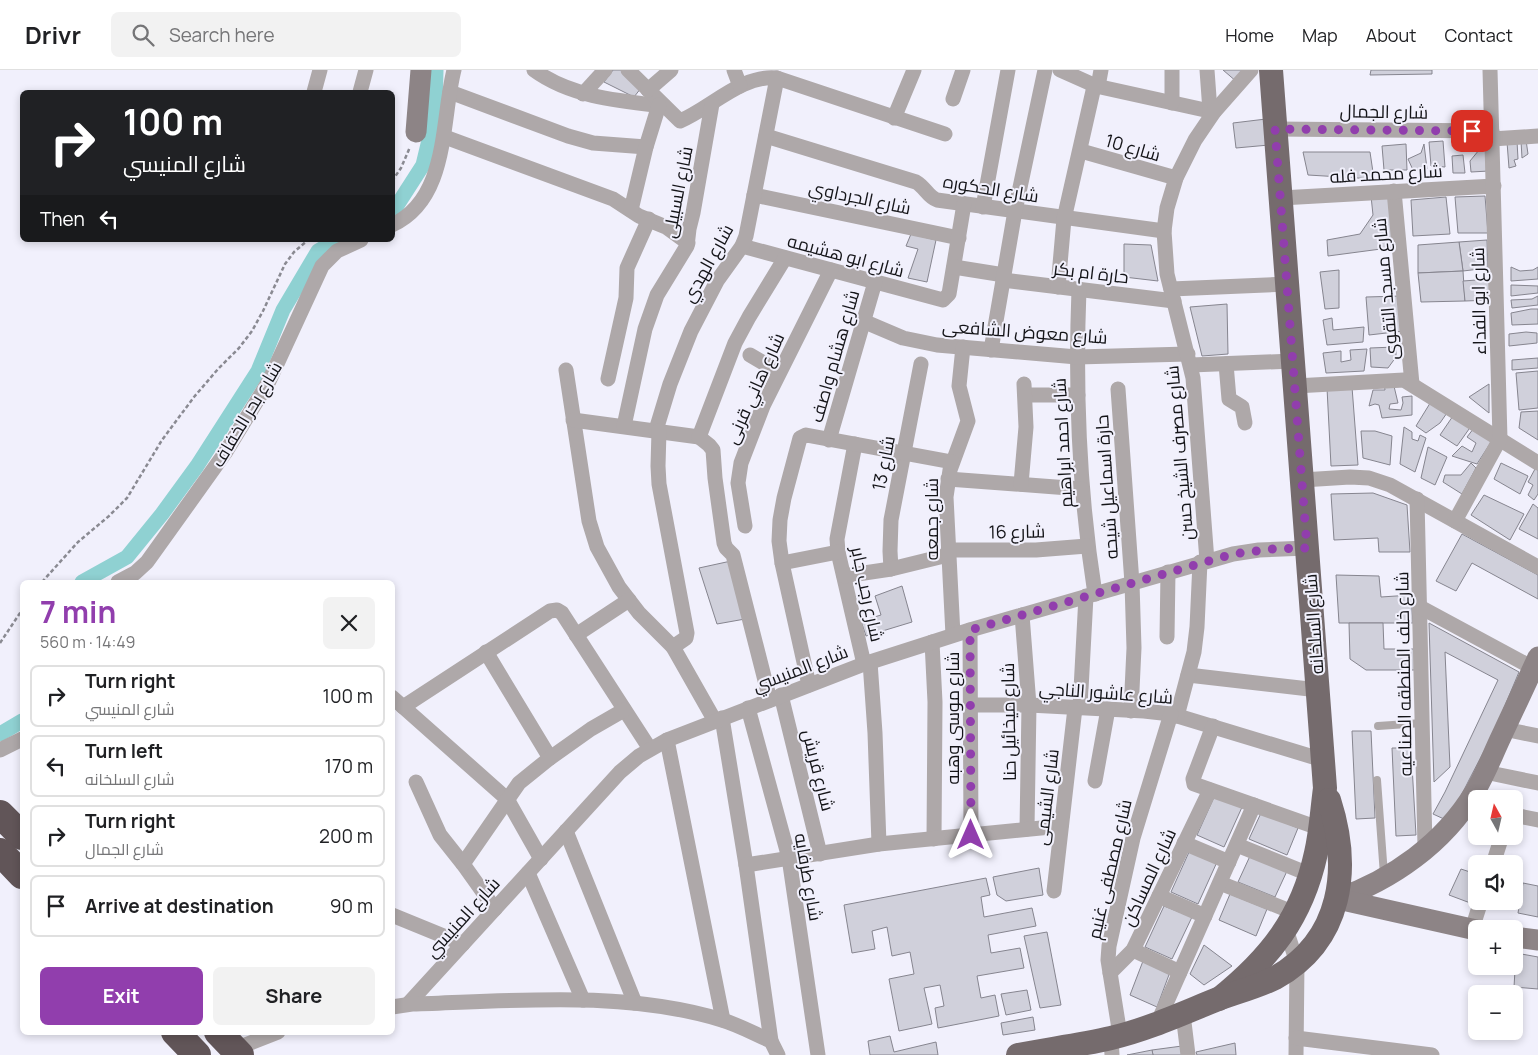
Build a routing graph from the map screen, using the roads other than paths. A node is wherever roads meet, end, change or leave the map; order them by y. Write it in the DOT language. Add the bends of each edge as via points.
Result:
graph roads {
  1 [pos="320,70"];
  2 [pos="366,70"];
  3 [pos="421,70"];
  4 [pos="454,70"];
  5 [pos="534,70"];
  6 [pos="605,70"];
  7 [pos="628,70"];
  8 [pos="671,70"];
  9 [pos="734,70"];
  10 [pos="914,70"];
  11 [pos="963,70"];
  12 [pos="1008,70"];
  13 [pos="1045,70"];
  14 [pos="1060,70"];
  15 [pos="1101,70"];
  16 [pos="1172,70"];
  17 [pos="1207,70"];
  18 [pos="1252,70"];
  19 [pos="1271,70"];
  20 [pos="1490,70"];
  21 [pos="784,77"];
  22 [pos="740,86"];
  23 [pos="1096,86"];
  24 [pos="315,90"];
  25 [pos="361,90"];
  26 [pos="648,90"];
  27 [pos="450,92"];
  28 [pos="583,94"];
  29 [pos="954,99"];
  30 [pos="1172,103"];
  31 [pos="712,104"];
  32 [pos="662,105"];
  33 [pos="1212,112"];
  34 [pos="894,118"];
  35 [pos="1275,129"];
  36 [pos="416,132"];
  37 [pos="945,134"];
  38 [pos="1492,135"];
  39 [pos="766,136"];
  40 [pos="1538,136"];
  41 [pos="445,137"];
  42 [pos="646,147"];
  43 [pos="1081,151"];
  44 [pos="1176,178"];
  45 [pos="1494,186"];
  46 [pos="1394,191"];
  47 [pos="754,195"];
  48 [pos="1280,198"];
  49 [pos="964,204"];
  50 [pos="983,207"];
  51 [pos="631,210"];
  52 [pos="1015,211"];
  53 [pos="649,219"];
  54 [pos="1064,219"];
  55 [pos="395,224"];
  56 [pos="1164,231"];
  57 [pos="958,238"];
  58 [pos="357,242"];
  59 [pos="688,242"];
  60 [pos="742,246"];
  61 [pos="785,258"];
  62 [pos="954,267"];
  63 [pos="831,270"];
  64 [pos="1004,277"];
  65 [pos="875,282"];
  66 [pos="1287,284"];
  67 [pos="1058,287"];
  68 [pos="1079,290"];
  69 [pos="1172,295"];
  70 [pos="863,321"];
  71 [pos="962,347"];
  72 [pos="991,350"];
  73 [pos="750,355"];
  74 [pos="1076,357"];
  75 [pos="1189,360"];
  76 [pos="1293,361"];
  77 [pos="920,364"];
  78 [pos="1226,364"];
  79 [pos="566,370"];
  80 [pos="779,372"];
  81 [pos="608,379"];
  82 [pos="1412,384"];
  83 [pos="1295,386"];
  84 [pos="1118,389"];
  85 [pos="1078,395"];
  86 [pos="573,420"];
  87 [pos="1244,423"];
  88 [pos="624,426"];
  89 [pos="658,431"];
  90 [pos="699,437"];
  91 [pos="1500,439"];
  92 [pos="829,440"];
  93 [pos="855,444"];
  94 [pos="904,454"];
  95 [pos="952,462"];
  96 [pos="1538,463"];
  97 [pos="948,479"];
  98 [pos="1302,480"];
  99 [pos="1021,484"];
  100 [pos="1082,489"];
  101 [pos="1417,499"];
  102 [pos="1456,520"];
  103 [pos="745,526"];
  104 [pos="1087,546"];
  105 [pos="1307,548"];
  106 [pos="838,552"];
  107 [pos="948,552"];
  108 [pos="1204,561"];
  109 [pos="782,563"];
  110 [pos="1538,567"];
  111 [pos="891,569"];
  112 [pos="1168,572"];
  113 [pos="844,576"];
  114 [pos="122,580"];
  115 [pos="1132,582"];
  116 [pos="1090,595"];
  117 [pos="629,600"];
  118 [pos="1420,607"];
  119 [pos="1022,615"];
  120 [pos="970,630"];
  121 [pos="576,635"];
  122 [pos="953,635"];
  123 [pos="1167,637"];
  124 [pos="932,642"];
  125 [pos="673,648"];
  126 [pos="486,652"];
  127 [pos="867,663"];
  128 [pos="1534,674"];
  129 [pos="1188,675"];
  130 [pos="808,685"];
  131 [pos="1318,690"];
  132 [pos="776,697"];
  133 [pos="398,702"];
  134 [pos="970,705"];
  135 [pos="1029,705"];
  136 [pos="748,708"];
  137 [pos="1078,708"];
  138 [pos="1108,709"];
  139 [pos="624,710"];
  140 [pos="1130,710"];
  141 [pos="1174,715"];
  142 [pos="719,719"];
  143 [pos="1422,723"];
  144 [pos="1213,726"];
  145 [pos="1378,726"];
  146 [pos="1504,729"];
  147 [pos="1538,736"];
  148 [pos="20,740"];
  149 [pos="667,740"];
  150 [pos="0,750"];
  151 [pos="650,750"];
  152 [pos="550,758"];
  153 [pos="1323,760"];
  154 [pos="1485,772"];
  155 [pos="1377,780"];
  156 [pos="1095,781"];
  157 [pos="416,782"];
  158 [pos="1538,783"];
  159 [pos="1210,790"];
  160 [pos="1478,790"];
  161 [pos="507,799"];
  162 [pos="1254,805"];
  163 [pos="1468,809"];
  164 [pos="0,814"];
  165 [pos="1523,817"];
  166 [pos="1538,820"];
  167 [pos="1061,826"];
  168 [pos="1027,829"];
  169 [pos="566,831"];
  170 [pos="1329,831"];
  171 [pos="20,834"];
  172 [pos="971,835"];
  173 [pos="934,839"];
  174 [pos="1184,843"];
  175 [pos="879,844"];
  176 [pos="1237,845"];
  177 [pos="1425,847"];
  178 [pos="0,852"];
  179 [pos="820,854"];
  180 [pos="790,858"];
  181 [pos="541,859"];
  182 [pos="1229,862"];
  183 [pos="463,864"];
  184 [pos="746,865"];
  185 [pos="528,873"];
  186 [pos="20,874"];
  187 [pos="1311,875"];
  188 [pos="1385,878"];
  189 [pos="1220,882"];
  190 [pos="1054,891"];
  191 [pos="1159,896"];
  192 [pos="1337,899"];
  193 [pos="495,909"];
  194 [pos="395,915"];
  195 [pos="1205,916"];
  196 [pos="1291,921"];
  197 [pos="1468,929"];
  198 [pos="1523,938"];
  199 [pos="1538,940"];
  200 [pos="463,944"];
  201 [pos="1133,950"];
  202 [pos="1297,963"];
  203 [pos="1180,972"];
  204 [pos="1110,973"];
  205 [pos="1219,999"];
  206 [pos="583,1000"];
  207 [pos="635,1003"];
  208 [pos="408,1004"];
  209 [pos="395,1006"];
  210 [pos="1183,1014"];
  211 [pos="723,1020"];
  212 [pos="1157,1024"];
  213 [pos="179,1035"];
  214 [pos="268,1035"];
  215 [pos="1296,1038"];
  216 [pos="1114,1043"];
  217 [pos="231,1046"];
  218 [pos="774,1048"];
  219 [pos="1365,1050"];
  220 [pos="197,1055"];
  221 [pos="818,1055"];
  222 [pos="1023,1055"];
  223 [pos="1188,1055"];
  224 [pos="1296,1055"];
  225 [pos="1432,1055"];
  1 -- 24 [label="street"];
  2 -- 25 [label="street"];
  3 -- 36 [label="street"];
  4 -- 27 [label="street"];
  5 -- 28 [label="street" via="556,84"];
  6 -- 28 [label="street"];
  7 -- 26 [label="street"];
  8 -- 26 [label="street"];
  9 -- 22 [label="street"];
  10 -- 34 [label="street"];
  11 -- 29 [label="street"];
  12 -- 50 [label="street"];
  13 -- 52 [label="street"];
  14 -- 23 [label="street"];
  15 -- 23 [label="street"];
  16 -- 30 [label="street"];
  17 -- 33 [label="street"];
  18 -- 33 [label="street, شارع مصرف الشيخ حسن"];
  19 -- 35 [label="main road, شارع السلخانه"];
  20 -- 38 [label="street, شارع ابو الفداء"];
  21 -- 22 [label="street" via="760,78"];
  21 -- 34 [label="street"];
  21 -- 39 [label="street, شارع الهدي"];
  22 -- 31 [label="street"];
  23 -- 30 [label="street"];
  23 -- 43 [label="street"];
  26 -- 32 [label="street"];
  27 -- 41 [label="street"];
  27 -- 42 [label="street" via="568,136 600,144"];
  28 -- 32 [label="street"];
  30 -- 33 [label="street"];
  31 -- 32 [label="street" via="682,121"];
  31 -- 59 [label="street, شارع السبيلى"];
  32 -- 42 [label="street"];
  33 -- 44 [label="street, شارع مصرف الشيخ حسن"];
  34 -- 37 [label="street"];
  35 -- 38 [label="street, شارع الجمال"];
  35 -- 48 [label="main road, شارع السلخانه"];
  38 -- 40 [label="street, شارع الجمال"];
  38 -- 45 [label="street, شارع ابو الفداء"];
  39 -- 47 [label="street, شارع الهدي"];
  39 -- 49 [label="street, شارع الحكوره" via="916,182 935,200"];
  41 -- 51 [label="street" via="613,199"];
  41 -- 55 [label="street" via="432,182 423,199 403,221"];
  42 -- 51 [label="street"];
  43 -- 44 [label="street, شارع 10"];
  43 -- 54 [label="street"];
  44 -- 56 [label="street, شارع مصرف الشيخ حسن"];
  45 -- 46 [label="street, شارع محمد فله"];
  45 -- 91 [label="street, شارع ابو الفداء"];
  46 -- 48 [label="street, شارع محمد فله"];
  46 -- 82 [label="street, شارع مسجد التقوى"];
  47 -- 57 [label="street, شارع الجرداوي"];
  47 -- 60 [label="street, شارع الهدي"];
  48 -- 66 [label="main road, شارع السلخانه"];
  49 -- 50 [label="street, شارع الحكوره"];
  49 -- 57 [label="street"];
  50 -- 52 [label="street, شارع الحكوره"];
  51 -- 53 [label="street"];
  52 -- 54 [label="street, شارع الحكوره"];
  52 -- 64 [label="street"];
  53 -- 59 [label="street"];
  53 -- 81 [label="street" via="627,268 626,298"];
  54 -- 56 [label="street, شارع الحكوره"];
  54 -- 67 [label="street"];
  56 -- 69 [label="street, شارع مصرف الشيخ حسن"];
  57 -- 62 [label="street"];
  58 -- 114 [label="street, شارع بحر الخفاف" via="337,251 322,266 269,381 225,453 147,562"];
  59 -- 88 [label="street, شارع السبيلى" via="666,278 645,328"];
  60 -- 61 [label="street, شارع ابو هشيمه"];
  60 -- 89 [label="street, شارع الهدي" via="717,281 691,331 670,384"];
  61 -- 63 [label="street, شارع ابو هشيمه"];
  61 -- 90 [label="street" via="735,343"];
  62 -- 64 [label="street, حارة ام بكر"];
  62 -- 65 [label="street, شارع ابو هشيمه" via="946,299"];
  63 -- 65 [label="street, شارع ابو هشيمه"];
  63 -- 80 [label="street, شارع هاني قرنى"];
  64 -- 67 [label="street, حارة ام بكر"];
  64 -- 72 [label="street"];
  65 -- 70 [label="street, شارع هشام واصف"];
  66 -- 69 [label="street, حارة ام بكر"];
  66 -- 76 [label="main road, شارع السلخانه"];
  67 -- 68 [label="street, حارة ام بكر"];
  68 -- 69 [label="street, حارة ام بكر"];
  68 -- 74 [label="street, شارع احمد ابراهيم"];
  69 -- 75 [label="street, شارع مصرف الشيخ حسن"];
  70 -- 71 [label="street, شارع معوض الشافعى" via="917,342"];
  70 -- 92 [label="street, شارع هشام واصف"];
  71 -- 72 [label="street, شارع معوض الشافعى"];
  71 -- 95 [label="street, شارع جمعه" via="959,386 968,421"];
  72 -- 74 [label="street, شارع معوض الشافعى"];
  73 -- 80 [label="street"];
  74 -- 75 [label="street, شارع معوض الشافعى"];
  74 -- 85 [label="street, شارع احمد ابراهيم"];
  75 -- 78 [label="street, شارع معوض الشافعى"];
  75 -- 108 [label="street, شارع مصرف الشيخ حسن" via="1195,392"];
  76 -- 78 [label="street, شارع معوض الشافعى"];
  76 -- 83 [label="main road, شارع السلخانه"];
  77 -- 94 [label="street, شارع 13"];
  78 -- 87 [label="street" via="1229,399 1242,407"];
  79 -- 86 [label="street"];
  80 -- 103 [label="street, شارع هاني قرنى" via="738,473"];
  82 -- 83 [label="street" via="1400,379"];
  82 -- 91 [label="street"];
  83 -- 98 [label="main road, شارع السلخانه"];
  84 -- 115 [label="street, حارة اسماعيل شيحه"];
  85 -- 99 [label="street" via="1024,389 1026,427"];
  85 -- 100 [label="street, شارع احمد ابراهيم"];
  86 -- 88 [label="street"];
  86 -- 117 [label="street" via="589,521 597,547"];
  88 -- 89 [label="street"];
  89 -- 90 [label="street"];
  89 -- 125 [label="street, شارع الهدي" via="659,484 687,632 686,638"];
  90 -- 132 [label="street, شارع قريش" via="713,450 724,542 734,555"];
  91 -- 96 [label="street"];
  91 -- 102 [label="street, شارع ابو الفداء"];
  92 -- 93 [label="street"];
  92 -- 109 [label="street" via="806,435 799,440 780,520"];
  93 -- 94 [label="street"];
  93 -- 106 [label="street, شارع رجب جابر" via="838,525"];
  94 -- 95 [label="street"];
  94 -- 111 [label="street, شارع 13" via="891,520"];
  95 -- 97 [label="street, شارع جمعه"];
  97 -- 99 [label="street"];
  97 -- 107 [label="street, شارع جمعه"];
  98 -- 101 [label="street" via="1369,478"];
  98 -- 105 [label="main road, شارع السلخانه"];
  99 -- 100 [label="street"];
  100 -- 104 [label="street, شارع احمد ابراهيم"];
  101 -- 102 [label="street"];
  101 -- 118 [label="street, شارع خلف المنطقه الصناعيه"];
  102 -- 110 [label="street"];
  104 -- 107 [label="street, شارع 16"];
  104 -- 116 [label="street, شارع احمد ابراهيم"];
  105 -- 108 [label="street, شارع المنيسي" via="1258,550"];
  105 -- 131 [label="main road, شارع السلخانه"];
  106 -- 109 [label="street"];
  106 -- 113 [label="street, شارع رجب جابر"];
  107 -- 111 [label="street, شارع 16"];
  107 -- 122 [label="street, شارع جمعه"];
  108 -- 112 [label="street, شارع المنيسي"];
  108 -- 129 [label="street, شارع مصرف الشيخ حسن" via="1194,652"];
  109 -- 130 [label="street"];
  111 -- 113 [label="street, شارع 16"];
  112 -- 115 [label="street, شارع المنيسي"];
  112 -- 123 [label="street"];
  113 -- 127 [label="street, شارع رجب جابر"];
  115 -- 116 [label="street, شارع المنيسي"];
  115 -- 140 [label="street, حارة اسماعيل شيحه" via="1134,648"];
  116 -- 119 [label="street, شارع المنيسي"];
  116 -- 137 [label="street, شارع الشيمى"];
  117 -- 121 [label="street"];
  117 -- 125 [label="street"];
  118 -- 128 [label="street"];
  118 -- 143 [label="street, شارع خلف المنطقه الصناعيه"];
  119 -- 120 [label="street, شارع المنيسي"];
  119 -- 135 [label="street, شارع ميخائيل حنا"];
  120 -- 122 [label="street, شارع المنيسي"];
  120 -- 134 [label="street, شارع موسى وهبه"];
  121 -- 126 [label="street" via="562,613 550,611"];
  121 -- 139 [label="street"];
  122 -- 124 [label="street, شارع المنيسي"];
  124 -- 127 [label="street, شارع المنيسي"];
  124 -- 173 [label="street"];
  125 -- 142 [label="street"];
  126 -- 133 [label="street"];
  126 -- 152 [label="street"];
  127 -- 130 [label="street, شارع المنيسي"];
  127 -- 175 [label="street, شارع رجب جابر" via="875,733"];
  128 -- 146 [label="street"];
  129 -- 131 [label="street"];
  129 -- 141 [label="street, شارع مصطفى غنيم"];
  130 -- 132 [label="street, شارع المنيسي"];
  131 -- 153 [label="main road, شارع السلخانه"];
  132 -- 136 [label="street, شارع المنيسي"];
  132 -- 179 [label="street, شارع قريش"];
  133 -- 161 [label="street"];
  134 -- 135 [label="street, شارع عاشور الناجي"];
  134 -- 172 [label="street, شارع موسى وهبه"];
  135 -- 137 [label="street, شارع عاشور الناجي"];
  135 -- 168 [label="street, شارع ميخائيل حنا"];
  136 -- 142 [label="street, شارع المنيسي"];
  136 -- 180 [label="street, شارع طرفايه"];
  137 -- 138 [label="street, شارع عاشور الناجي"];
  137 -- 167 [label="street, شارع الشيمى"];
  138 -- 140 [label="street, شارع عاشور الناجي"];
  138 -- 156 [label="street"];
  139 -- 151 [label="street"];
  139 -- 152 [label="street"];
  140 -- 141 [label="street, شارع عاشور الناجي"];
  141 -- 144 [label="street, شارع عاشور الناجي"];
  141 -- 204 [label="street, شارع مصطفى غنيم" via="1133,838 1109,946"];
  142 -- 149 [label="street, شارع المنيسي"];
  142 -- 184 [label="street"];
  143 -- 145 [label="lane"];
  143 -- 177 [label="street, شارع خلف المنطقه الصناعيه"];
  144 -- 153 [label="street, شارع عاشور الناجي"];
  144 -- 159 [label="street" via="1192,780 1195,785"];
  146 -- 147 [label="street"];
  146 -- 154 [label="street"];
  148 -- 150 [label="street"];
  149 -- 151 [label="street, شارع المنيسي"];
  149 -- 211 [label="street"];
  151 -- 169 [label="street, شارع المنيسي" via="620,772"];
  152 -- 161 [label="street" via="519,783"];
  153 -- 170 [label="main road, شارع السلخانه"];
  154 -- 158 [label="street"];
  154 -- 160 [label="street"];
  155 -- 188 [label="lane"];
  157 -- 183 [label="street" via="440,836"];
  159 -- 162 [label="street"];
  159 -- 174 [label="street, شارع المساكن"];
  161 -- 181 [label="street"];
  161 -- 183 [label="street"];
  162 -- 170 [label="street"];
  162 -- 176 [label="street"];
  163 -- 177 [label="street"];
  164 -- 171 [label="highway"];
  165 -- 166 [label="street"];
  167 -- 168 [label="street"];
  167 -- 190 [label="street, شارع الشيمى"];
  168 -- 172 [label="street"];
  169 -- 181 [label="street, شارع المنيسي"];
  169 -- 207 [label="street"];
  170 -- 187 [label="main road" via="1317,852"];
  170 -- 192 [label="main road" via="1340,866"];
  172 -- 173 [label="street"];
  173 -- 175 [label="street"];
  174 -- 182 [label="street"];
  174 -- 191 [label="street, شارع المساكن"];
  175 -- 179 [label="street"];
  176 -- 182 [label="street"];
  176 -- 187 [label="street"];
  177 -- 188 [label="street"];
  178 -- 186 [label="highway"];
  179 -- 180 [label="street"];
  180 -- 184 [label="street"];
  180 -- 221 [label="street, شارع طرفايه"];
  181 -- 185 [label="street, شارع المنيسي"];
  182 -- 189 [label="street"];
  183 -- 193 [label="street"];
  184 -- 218 [label="street"];
  185 -- 193 [label="street, شارع المنيسي"];
  185 -- 206 [label="street"];
  187 -- 196 [label="main road"];
  188 -- 192 [label="street"];
  189 -- 195 [label="street"];
  189 -- 196 [label="street"];
  191 -- 195 [label="street"];
  191 -- 201 [label="street, شارع المساكن"];
  192 -- 197 [label="street"];
  192 -- 202 [label="main road" via="1325,930"];
  193 -- 200 [label="street, شارع المنيسي"];
  194 -- 200 [label="street"];
  195 -- 203 [label="street"];
  196 -- 202 [label="street"];
  196 -- 205 [label="main road" via="1258,964"];
  198 -- 199 [label="street"];
  200 -- 208 [label="street, شارع المنيسي"];
  201 -- 203 [label="street"];
  201 -- 204 [label="street, شارع المساكن"];
  202 -- 205 [label="main road" via="1274,978"];
  202 -- 215 [label="street"];
  203 -- 212 [label="street"];
  204 -- 216 [label="street, شارع مصطفى غنيم"];
  205 -- 210 [label="main road"];
  206 -- 207 [label="street"];
  206 -- 208 [label="street"];
  207 -- 211 [label="street"];
  208 -- 209 [label="street"];
  210 -- 212 [label="main road"];
  210 -- 223 [label="street"];
  211 -- 218 [label="street"];
  212 -- 216 [label="main road"];
  213 -- 220 [label="highway"];
  214 -- 217 [label="street"];
  215 -- 219 [label="street"];
  215 -- 224 [label="street"];
  216 -- 222 [label="main road"];
  219 -- 225 [label="street"];
}
